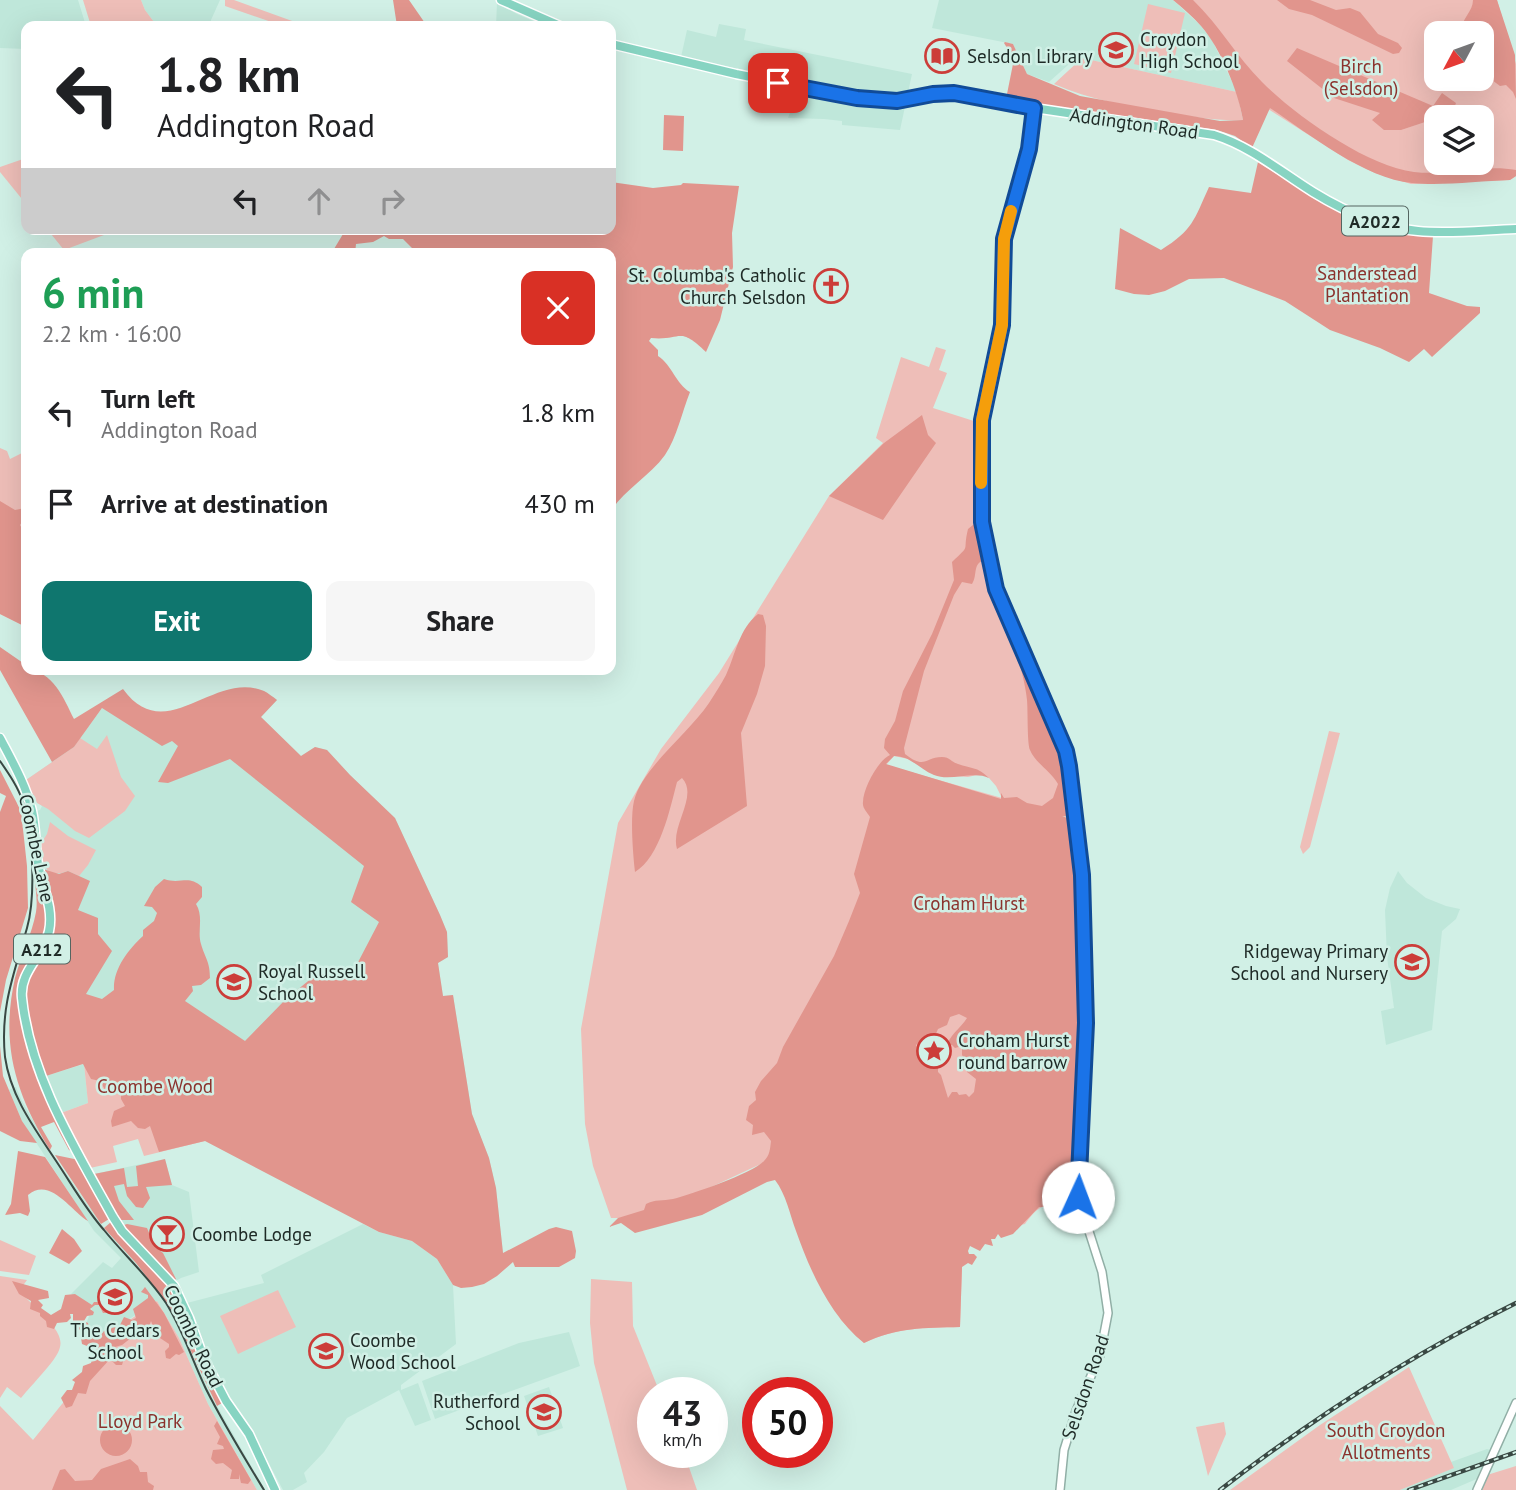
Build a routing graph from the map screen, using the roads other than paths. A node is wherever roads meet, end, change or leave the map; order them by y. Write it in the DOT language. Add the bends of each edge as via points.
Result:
graph roads {
  1 [pos="501,0"];
  2 [pos="549,21"];
  3 [pos="616,45"];
  4 [pos="1034,108"];
  5 [pos="1516,229"];
  6 [pos="0,738"];
  7 [pos="80,1154"];
  8 [pos="1516,1403"];
  9 [pos="275,1490"];
  10 [pos="1060,1490"];
  11 [pos="1477,1490"];
  1 -- 2 [label="main road"];
  3 -- 4 [label="main road, Addington Road / A2022" via="857,98 897,101 954,93"];
  4 -- 5 [label="main road, Addington Road / A2022" via="1226,139 1333,203 1388,226 1419,231"];
  4 -- 10 [label="main road, Selsdon Road" via="1029,149 1004,239 1002,325 982,420 981,493 996,589 1066,751 1082,875 1086,1023 1079,1205 1102,1272 1108,1313 1100,1355 1064,1450"];
  6 -- 7 [label="main road, Coombe Lane / A212" via="31,807 51,916 46,941 23,981 24,1008 51,1097"];
  7 -- 9 [label="main road, Coombe Road / A212" via="122,1231 174,1286 204,1359 249,1434"];
  8 -- 11 [label="main road"];
}
